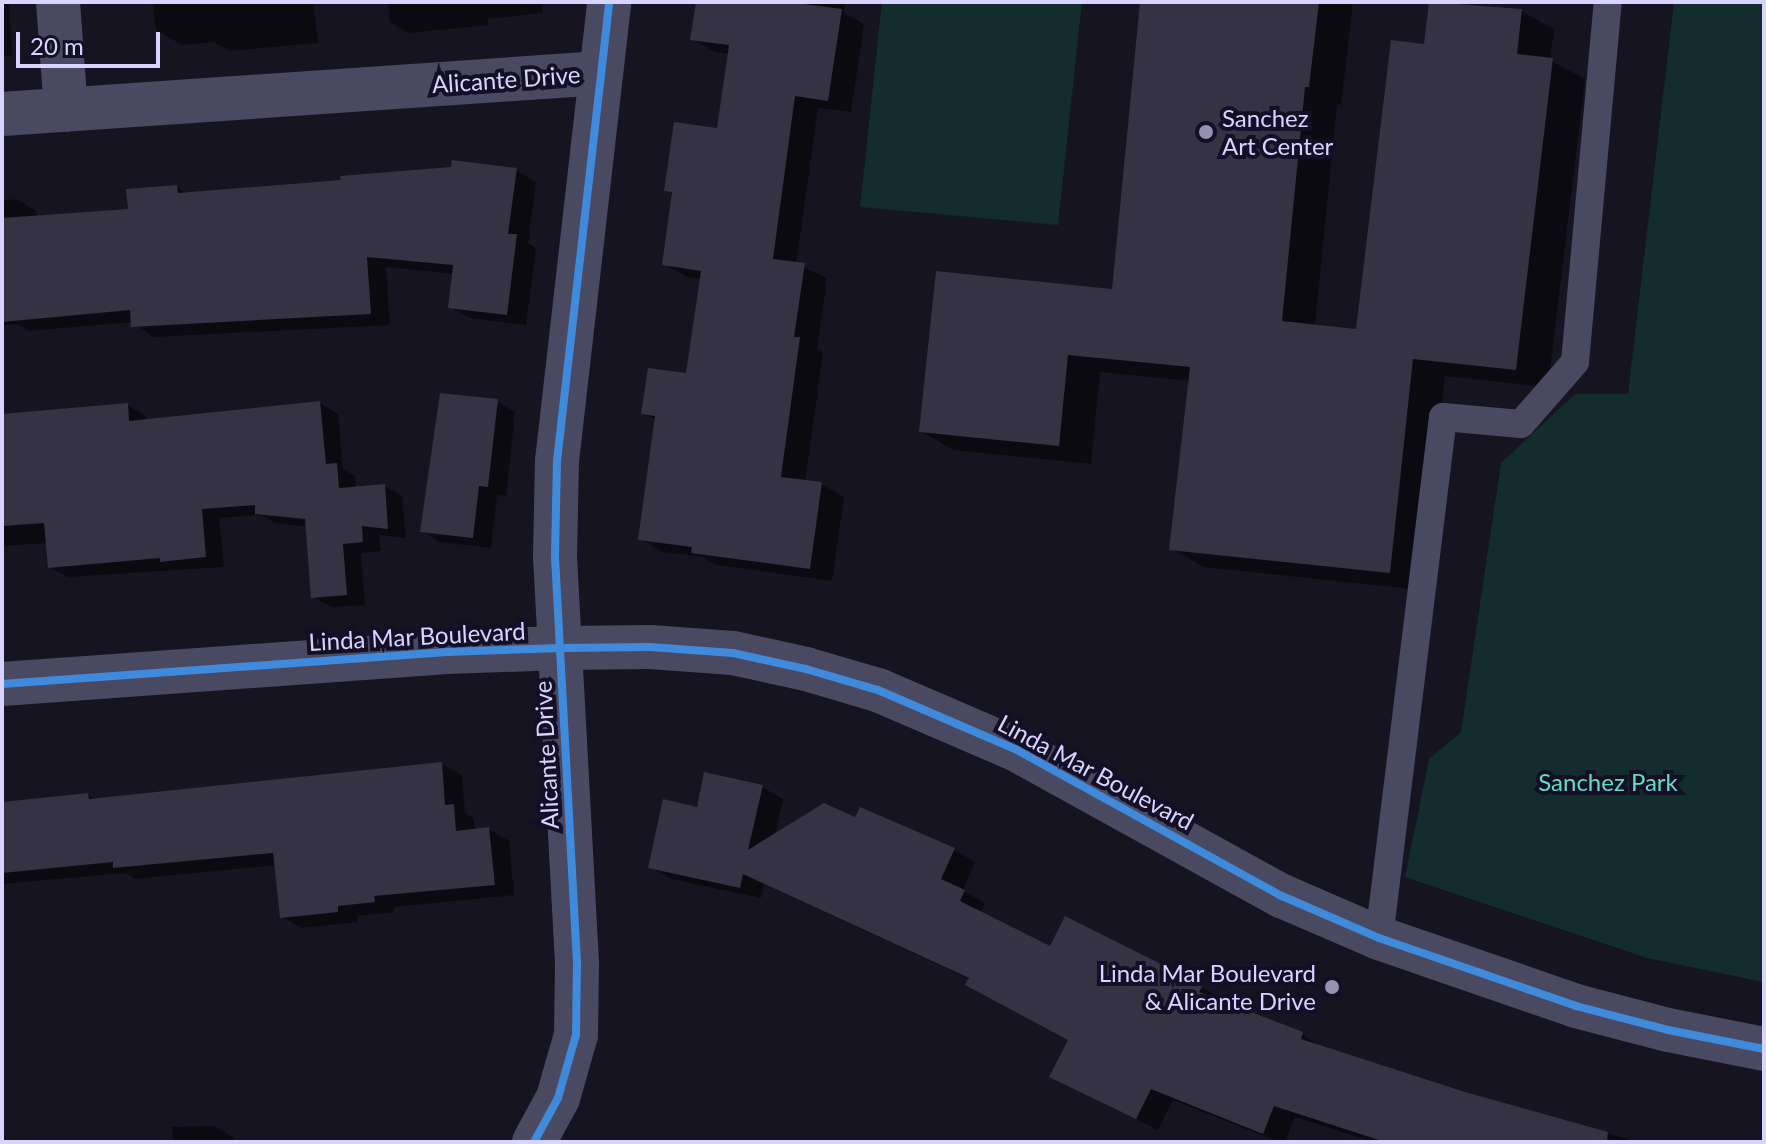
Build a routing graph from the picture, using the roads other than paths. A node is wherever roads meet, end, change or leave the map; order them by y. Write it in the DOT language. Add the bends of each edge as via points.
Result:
graph roads {
  1 [pos="58,2"];
  2 [pos="609,2"];
  3 [pos="1608,2"];
  4 [pos="601,73"];
  5 [pos="66,110"];
  6 [pos="2,114"];
  7 [pos="561,648"];
  8 [pos="2,684"];
  9 [pos="1379,938"];
  10 [pos="1764,1049"];
  11 [pos="534,1142"];
  1 -- 5 [label="street"];
  2 -- 4 [label="street"];
  3 -- 9 [label="lane" via="1575,362 1521,424 1443,417"];
  4 -- 5 [label="street, Alicante Drive"];
  4 -- 7 [label="street, Alicante Drive" via="557,461 555,556"];
  5 -- 6 [label="street, Alicante Drive"];
  7 -- 8 [label="street, Linda Mar Boulevard"];
  7 -- 9 [label="street, Linda Mar Boulevard" via="733,653 878,690 1017,750 1282,896"];
  7 -- 11 [label="street, Alicante Drive" via="576,1035 558,1098"];
  9 -- 10 [label="street, Linda Mar Boulevard" via="1576,1006"];
}
